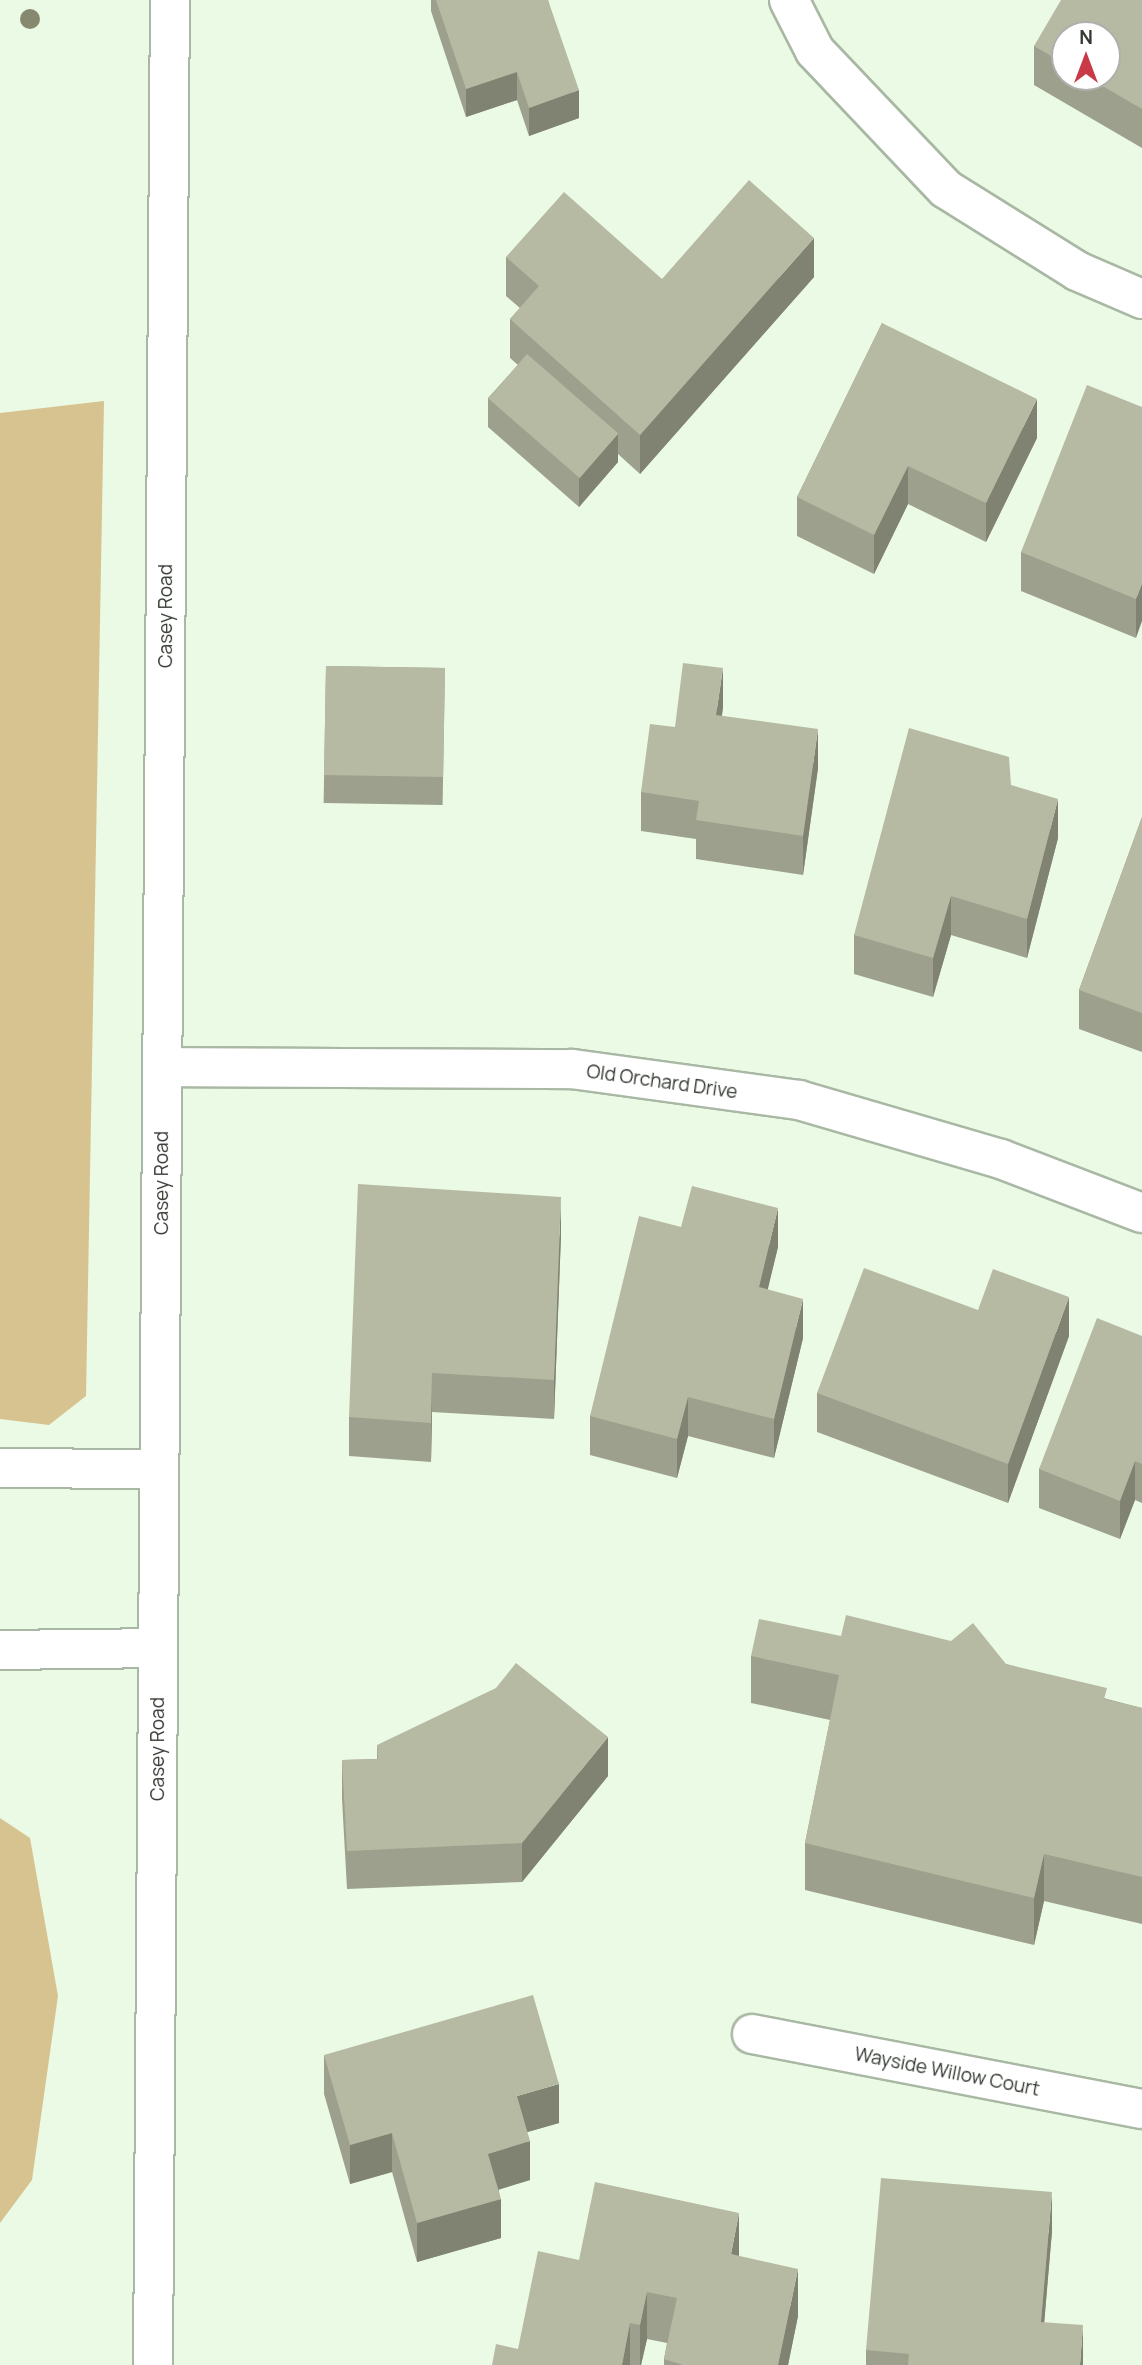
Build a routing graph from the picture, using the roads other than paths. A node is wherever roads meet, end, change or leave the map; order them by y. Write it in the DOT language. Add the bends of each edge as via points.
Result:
graph roads {
  1 [pos="170,0"];
  2 [pos="789,0"];
  3 [pos="1142,299"];
  4 [pos="163,1067"];
  5 [pos="1142,1213"];
  6 [pos="0,1468"];
  7 [pos="159,1469"];
  8 [pos="159,1648"];
  9 [pos="0,1650"];
  10 [pos="752,2034"];
  11 [pos="1142,2109"];
  12 [pos="153,2365"];
  1 -- 4 [label="street, Casey Road"];
  2 -- 3 [label="street" via="815,51 946,189 1077,271"];
  4 -- 5 [label="street, Old Orchard Drive" via="572,1069 799,1100 1001,1158"];
  4 -- 7 [label="street, Casey Road"];
  6 -- 7 [label="street"];
  7 -- 8 [label="street, Casey Road"];
  8 -- 9 [label="street"];
  8 -- 12 [label="street, Casey Road"];
  10 -- 11 [label="street, Wayside Willow Court"];
}
